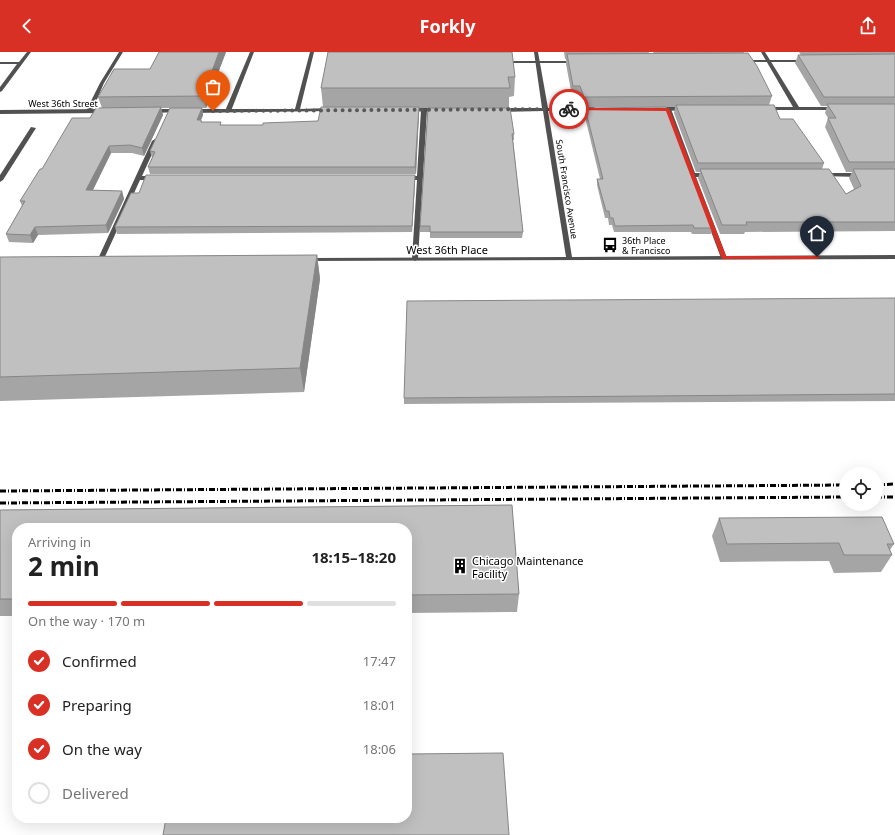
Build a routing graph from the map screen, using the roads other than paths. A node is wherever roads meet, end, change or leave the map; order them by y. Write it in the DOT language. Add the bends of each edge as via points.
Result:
graph roads {
  1 [pos="29,52"];
  2 [pos="121,52"];
  3 [pos="252,52"];
  4 [pos="312,52"];
  5 [pos="536,52"];
  6 [pos="763,52"];
  7 [pos="735,61"];
  8 [pos="768,61"];
  9 [pos="814,61"];
  10 [pos="495,62"];
  11 [pos="537,62"];
  12 [pos="582,62"];
  13 [pos="0,63"];
  14 [pos="20,63"];
  15 [pos="0,90"];
  16 [pos="599,109"];
  17 [pos="653,109"];
  18 [pos="668,109"];
  19 [pos="691,109"];
  20 [pos="759,109"];
  21 [pos="797,109"];
  22 [pos="842,109"];
  23 [pos="296,110"];
  24 [pos="336,110"];
  25 [pos="400,110"];
  26 [pos="424,110"];
  27 [pos="446,110"];
  28 [pos="497,110"];
  29 [pos="545,110"];
  30 [pos="89,111"];
  31 [pos="113,111"];
  32 [pos="145,111"];
  33 [pos="228,111"];
  34 [pos="0,112"];
  35 [pos="33,128"];
  36 [pos="157,136"];
  37 [pos="864,174"];
  38 [pos="694,175"];
  39 [pos="717,175"];
  40 [pos="818,175"];
  41 [pos="138,178"];
  42 [pos="161,178"];
  43 [pos="396,178"];
  44 [pos="420,178"];
  45 [pos="0,180"];
  46 [pos="895,257"];
  47 [pos="569,258"];
  48 [pos="724,258"];
  49 [pos="415,259"];
  50 [pos="108,260"];
  51 [pos="297,260"];
  52 [pos="93,261"];
  53 [pos="100,261"];
  1 -- 14 [label="street"];
  2 -- 30 [label="street" via="102,82"];
  3 -- 33 [label="street"];
  4 -- 23 [label="street"];
  5 -- 11 [label="street, South Francisco Avenue"];
  6 -- 8 [label="street"];
  7 -- 8 [label="street"];
  8 -- 9 [label="street"];
  8 -- 21 [label="street"];
  10 -- 11 [label="street"];
  11 -- 12 [label="street"];
  11 -- 29 [label="street, South Francisco Avenue"];
  13 -- 14 [label="street"];
  14 -- 15 [label="street"];
  16 -- 29 [label="street"];
  17 -- 18 [label="street"];
  18 -- 19 [label="street"];
  18 -- 38 [label="street"];
  20 -- 21 [label="street"];
  21 -- 22 [label="street"];
  23 -- 24 [label="street"];
  23 -- 33 [label="street"];
  25 -- 26 [label="street"];
  26 -- 27 [label="street"];
  26 -- 44 [label="street"];
  28 -- 29 [label="street"];
  29 -- 47 [label="street, South Francisco Avenue"];
  30 -- 31 [label="street, West 36th Street"];
  30 -- 34 [label="street, West 36th Street"];
  32 -- 33 [label="street" via="167,114"];
  35 -- 45 [label="street"];
  36 -- 41 [label="street"];
  37 -- 40 [label="street"];
  38 -- 39 [label="street"];
  38 -- 48 [label="street"];
  41 -- 42 [label="street"];
  41 -- 53 [label="street"];
  43 -- 44 [label="street"];
  44 -- 49 [label="street"];
  46 -- 48 [label="street, West 36th Place"];
  47 -- 48 [label="street, West 36th Place"];
  47 -- 49 [label="street, West 36th Place"];
  49 -- 51 [label="street, West 36th Place"];
  50 -- 53 [label="street"];
  52 -- 53 [label="street"];
}
